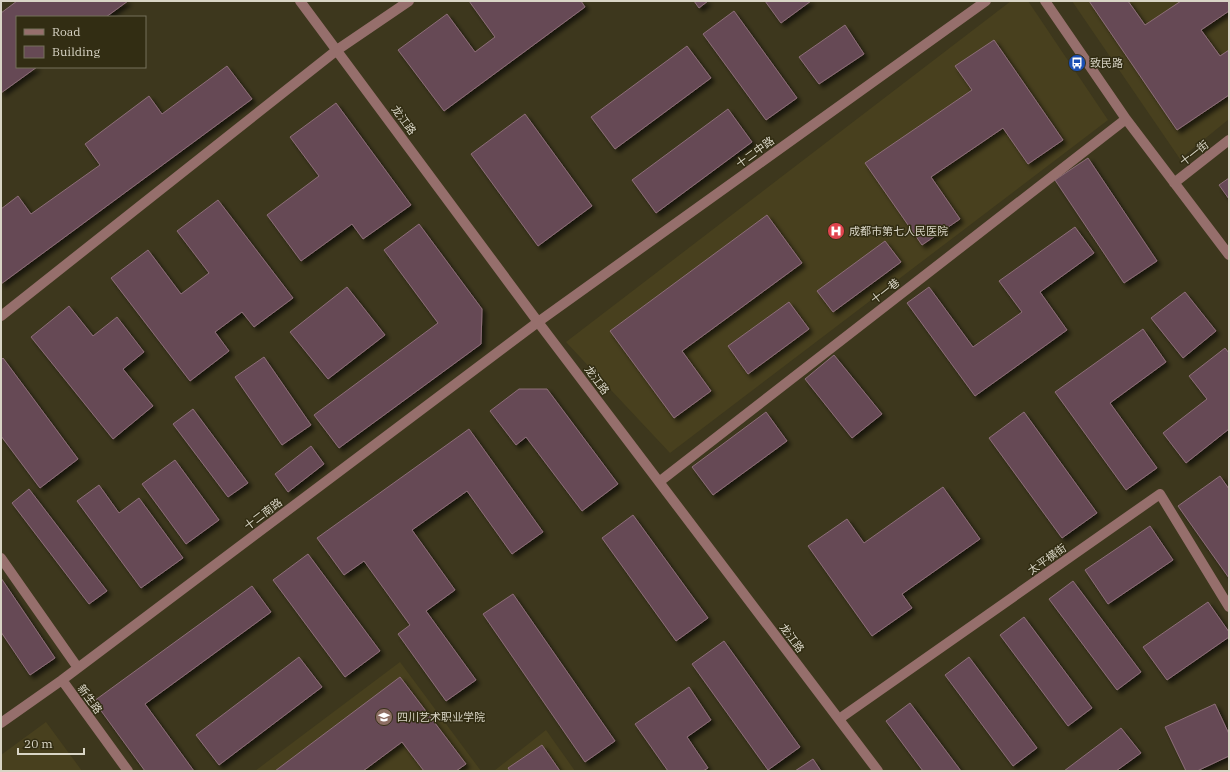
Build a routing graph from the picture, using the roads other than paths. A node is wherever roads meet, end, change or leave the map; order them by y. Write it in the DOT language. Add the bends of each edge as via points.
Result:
graph roads {
  1 [pos="300,1"];
  2 [pos="409,1"];
  3 [pos="986,1"];
  4 [pos="1045,1"];
  5 [pos="337,50"];
  6 [pos="1126,119"];
  7 [pos="1229,140"];
  8 [pos="1174,184"];
  9 [pos="1229,255"];
  10 [pos="1,316"];
  11 [pos="538,322"];
  12 [pos="659,482"];
  13 [pos="1,558"];
  14 [pos="1229,607"];
  15 [pos="78,668"];
  16 [pos="62,680"];
  17 [pos="839,719"];
  18 [pos="1,723"];
  19 [pos="128,771"];
  20 [pos="878,771"];
  1 -- 5 [label="street, 龙江路"];
  2 -- 5 [label="street"];
  3 -- 11 [label="street, 十二中路"];
  4 -- 6 [label="street"];
  5 -- 10 [label="street"];
  5 -- 11 [label="street, 龙江路"];
  6 -- 8 [label="street"];
  6 -- 12 [label="street, 十一巷"];
  7 -- 8 [label="street, 十一街"];
  8 -- 9 [label="street"];
  11 -- 12 [label="street, 龙江路"];
  11 -- 15 [label="street, 十二南路"];
  12 -- 17 [label="street, 龙江路"];
  13 -- 15 [label="street"];
  14 -- 17 [label="street, 太平横街" via="1160,494"];
  15 -- 16 [label="street, 十二南路"];
  16 -- 18 [label="street, 十二南路"];
  16 -- 19 [label="street, 新生路"];
  17 -- 20 [label="street, 龙江路"];
}
